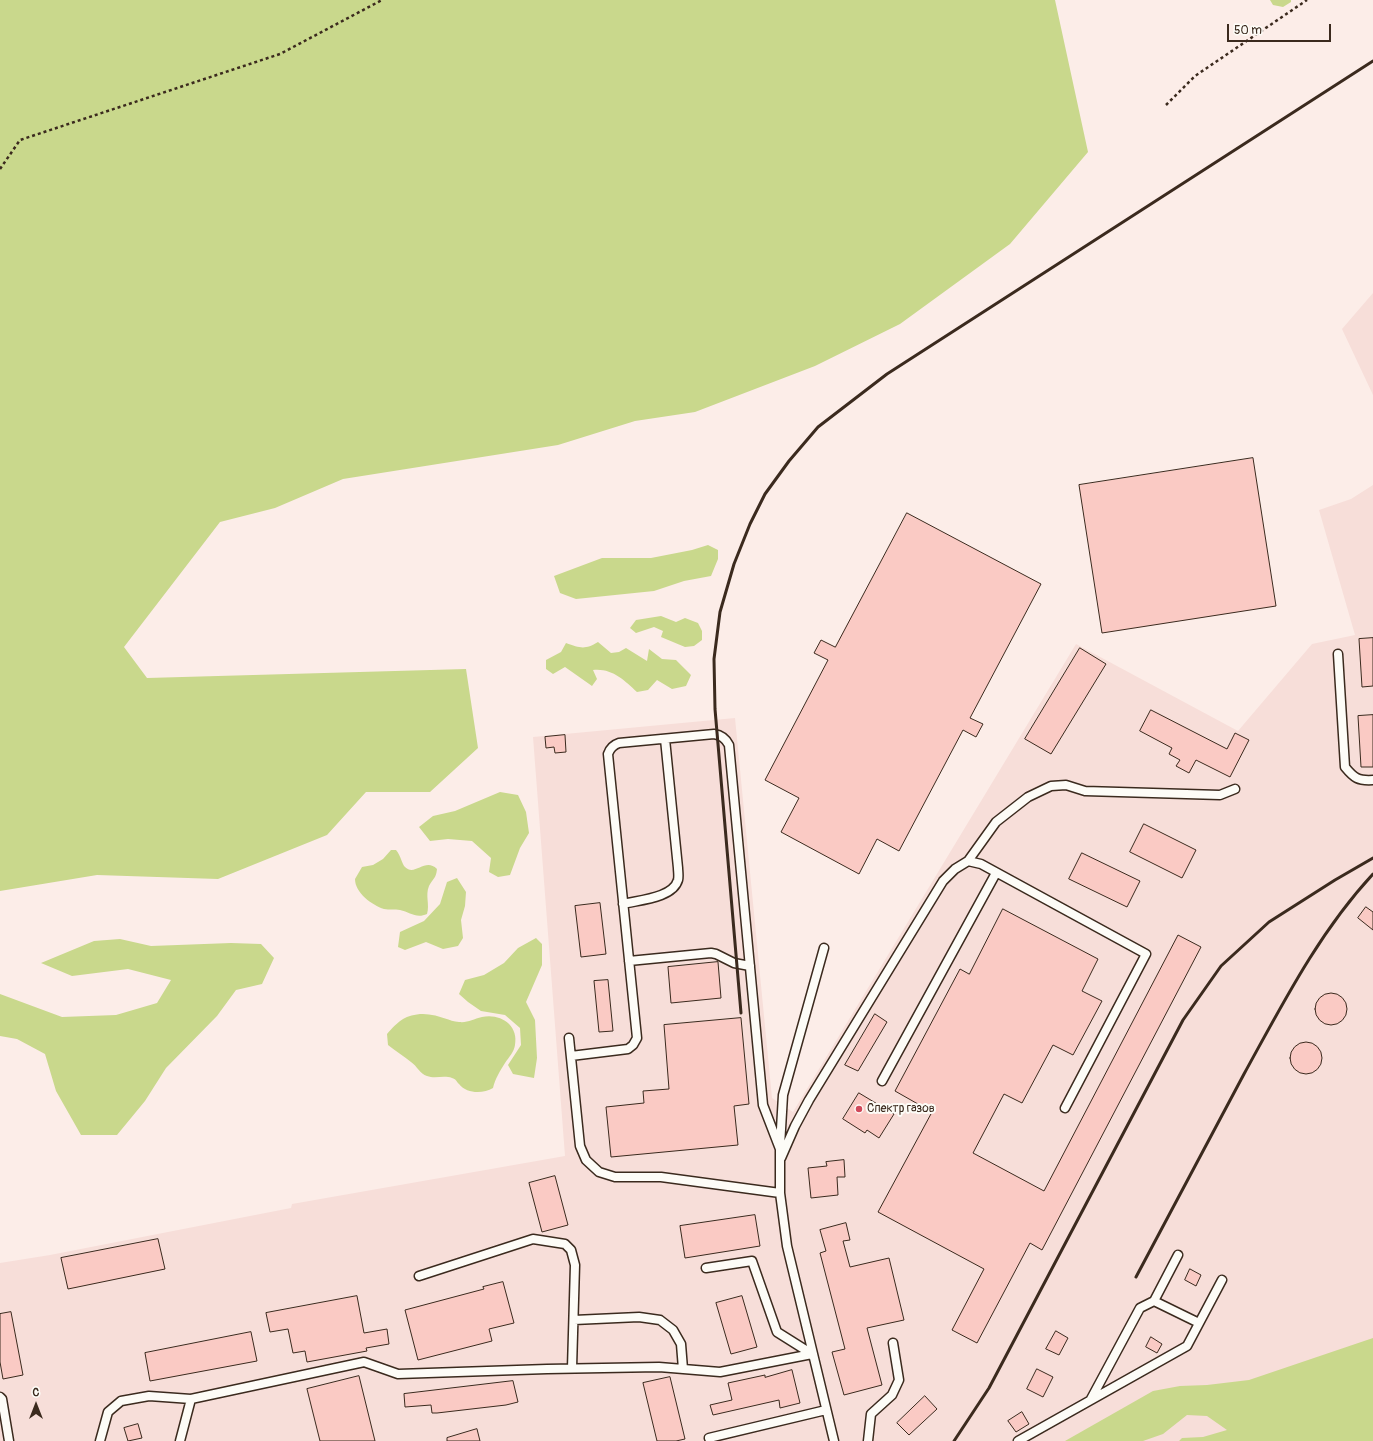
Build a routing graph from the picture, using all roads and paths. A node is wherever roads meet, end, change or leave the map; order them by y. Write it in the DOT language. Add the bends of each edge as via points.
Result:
graph roads {
  1 [pos="382,0"];
  2 [pos="1307,0"];
  3 [pos="1166,105"];
  4 [pos="0,169"];
  5 [pos="1338,654"];
  6 [pos="665,739"];
  7 [pos="1373,780"];
  8 [pos="1235,789"];
  9 [pos="968,861"];
  10 [pos="996,873"];
  11 [pos="623,904"];
  12 [pos="824,948"];
  13 [pos="629,961"];
  14 [pos="750,966"];
  15 [pos="569,1038"];
  16 [pos="571,1056"];
  17 [pos="882,1081"];
  18 [pos="1065,1108"];
  19 [pos="780,1149"];
  20 [pos="780,1161"];
  21 [pos="780,1193"];
  22 [pos="1178,1255"];
  23 [pos="706,1268"];
  24 [pos="420,1276"];
  25 [pos="1222,1280"];
  26 [pos="1154,1301"];
  27 [pos="574,1320"];
  28 [pos="1199,1323"];
  29 [pos="893,1343"];
  30 [pos="812,1354"];
  31 [pos="572,1368"];
  32 [pos="683,1369"];
  33 [pos="0,1397"];
  34 [pos="191,1399"];
  35 [pos="1090,1400"];
  36 [pos="826,1410"];
  37 [pos="709,1438"];
  38 [pos="9,1441"];
  39 [pos="100,1441"];
  40 [pos="180,1441"];
  41 [pos="834,1441"];
  42 [pos="868,1441"];
  43 [pos="1018,1441"];
  1 -- 4 [label="path" via="280,54 20,140"];
  2 -- 3 [label="path" via="1195,76"];
  5 -- 7 [label="lane" via="1345,767 1354,778"];
  6 -- 11 [label="lane" via="678,881 670,892"];
  6 -- 11 [label="lane" via="619,743 614,745 608,754"];
  6 -- 14 [label="lane" via="714,734 726,739 730,745"];
  8 -- 9 [label="lane" via="1220,795 1085,791 1066,786 1051,786 1028,797 996,822"];
  9 -- 10 [label="lane"];
  9 -- 20 [label="lane" via="955,868 943,881 809,1100"];
  10 -- 17 [label="lane"];
  10 -- 18 [label="lane" via="1146,954"];
  11 -- 13 [label="lane"];
  12 -- 19 [label="lane" via="783,1095"];
  13 -- 14 [label="lane" via="711,953 734,963"];
  13 -- 16 [label="lane" via="637,1038 633,1045 619,1051"];
  14 -- 19 [label="lane" via="763,1105"];
  15 -- 16 [label="lane"];
  16 -- 21 [label="lane" via="580,1146 586,1160 599,1172 615,1178 661,1177"];
  19 -- 20 [label="lane"];
  20 -- 21 [label="lane"];
  21 -- 30 [label="lane" via="787,1246"];
  22 -- 26 [label="lane"];
  23 -- 30 [label="lane" via="752,1261 777,1332"];
  24 -- 27 [label="lane" via="534,1239 565,1244 571,1250 575,1265"];
  25 -- 28 [label="lane"];
  26 -- 28 [label="lane"];
  26 -- 35 [label="lane" via="1140,1308"];
  27 -- 31 [label="lane"];
  27 -- 32 [label="lane" via="639,1317 660,1320 673,1330 681,1344"];
  28 -- 35 [label="lane" via="1187,1346"];
  29 -- 42 [label="lane" via="899,1380 892,1395 871,1414"];
  30 -- 32 [label="lane" via="720,1372"];
  30 -- 36 [label="lane"];
  31 -- 32 [label="lane"];
  31 -- 34 [label="lane" via="398,1374 364,1362"];
  33 -- 38 [label="lane"];
  34 -- 39 [label="lane" via="149,1396 121,1401 108,1412"];
  34 -- 40 [label="lane"];
  35 -- 43 [label="lane"];
  36 -- 37 [label="lane"];
  36 -- 41 [label="lane"];
}
